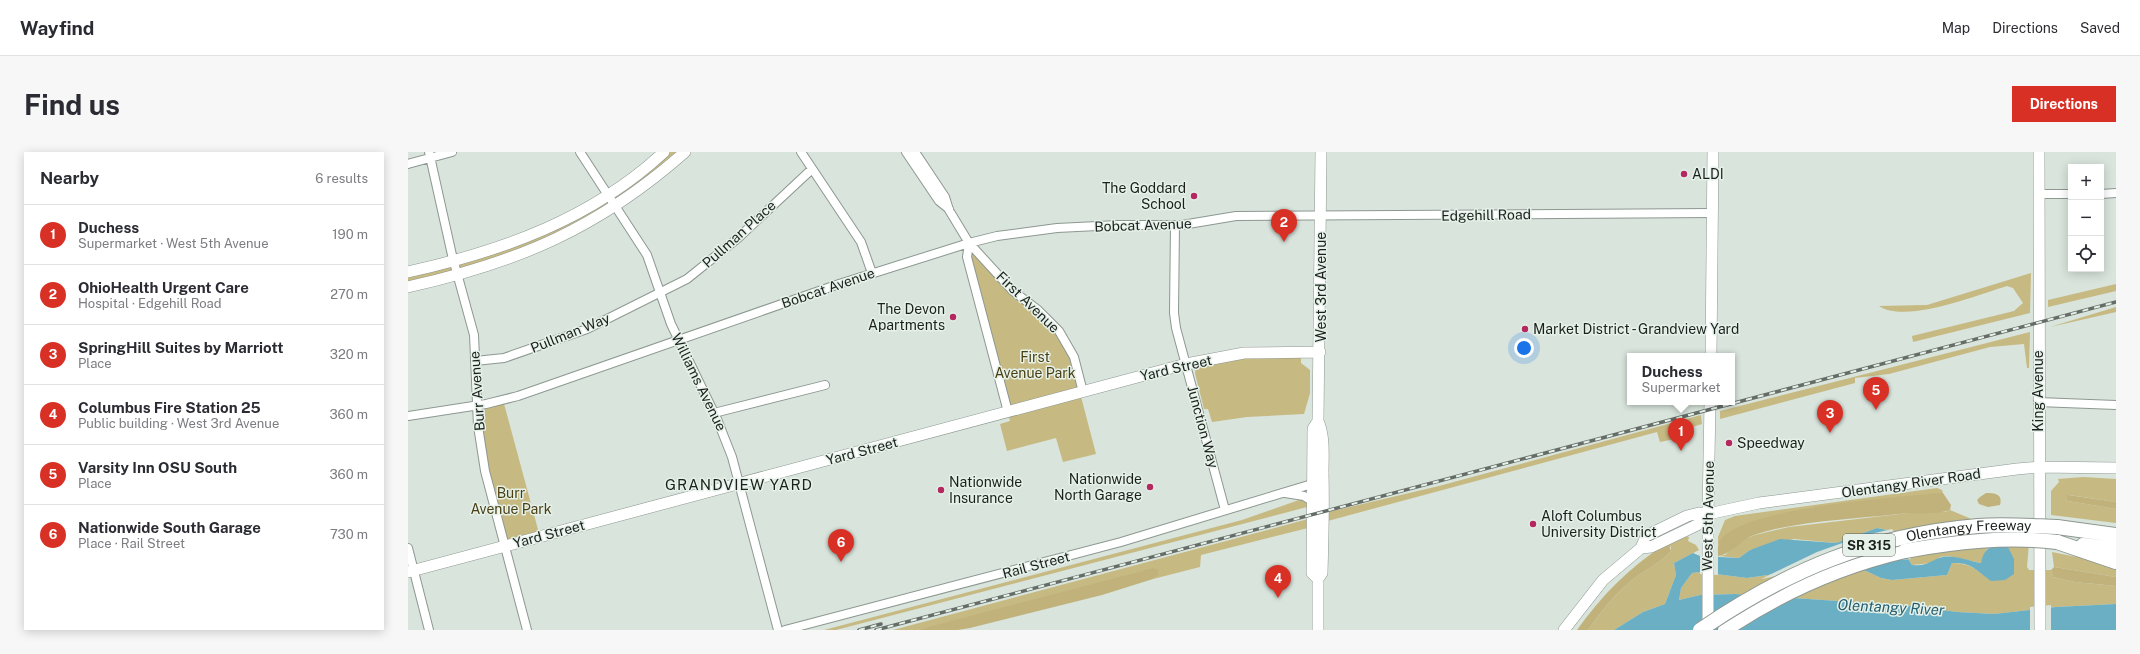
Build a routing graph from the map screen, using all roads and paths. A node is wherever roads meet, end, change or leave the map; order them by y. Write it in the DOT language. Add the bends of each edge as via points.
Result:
graph roads {
  1 [pos="452,152"];
  2 [pos="580,152"];
  3 [pos="664,152"];
  4 [pos="685,152"];
  5 [pos="801,152"];
  6 [pos="906,152"];
  7 [pos="915,152"];
  8 [pos="1321,152"];
  9 [pos="1714,152"];
  10 [pos="2038,152"];
  11 [pos="429,155"];
  12 [pos="408,164"];
  13 [pos="812,169"];
  14 [pos="2116,193"];
  15 [pos="2038,194"];
  16 [pos="2068,194"];
  17 [pos="2104,194"];
  18 [pos="608,196"];
  19 [pos="616,207"];
  20 [pos="949,210"];
  21 [pos="1713,213"];
  22 [pos="1258,215"];
  23 [pos="1321,216"];
  24 [pos="1175,225"];
  25 [pos="969,243"];
  26 [pos="454,262"];
  27 [pos="408,272"];
  28 [pos="872,273"];
  29 [pos="458,276"];
  30 [pos="408,287"];
  31 [pos="660,291"];
  32 [pos="678,340"];
  33 [pos="1320,352"];
  34 [pos="1711,353"];
  35 [pos="475,361"];
  36 [pos="1186,364"];
  37 [pos="825,385"];
  38 [pos="1083,392"];
  39 [pos="2038,402"];
  40 [pos="477,405"];
  41 [pos="1710,405"];
  42 [pos="2116,405"];
  43 [pos="1008,412"];
  44 [pos="714,413"];
  45 [pos="408,416"];
  46 [pos="1318,421"];
  47 [pos="2039,467"];
  48 [pos="2116,468"];
  49 [pos="739,484"];
  50 [pos="1312,484"];
  51 [pos="1285,493"];
  52 [pos="1312,501"];
  53 [pos="1225,510"];
  54 [pos="1708,514"];
  55 [pos="2116,535"];
  56 [pos="2057,542"];
  57 [pos="505,546"];
  58 [pos="408,548"];
  59 [pos="1323,548"];
  60 [pos="2116,549"];
  61 [pos="2116,562"];
  62 [pos="411,571"];
  63 [pos="1318,579"];
  64 [pos="428,630"];
  65 [pos="527,630"];
  66 [pos="778,630"];
  67 [pos="785,630"];
  68 [pos="1318,630"];
  69 [pos="1564,630"];
  70 [pos="1700,630"];
  71 [pos="1708,630"];
  72 [pos="1725,630"];
  73 [pos="2040,630"];
  1 -- 11 [label="street"];
  2 -- 18 [label="street, Williams Avenue"];
  3 -- 18 [label="street"];
  4 -- 19 [label="street"];
  5 -- 13 [label="street"];
  6 -- 20 [label="street, First Avenue" via="939,202"];
  7 -- 20 [label="street, First Avenue" via="945,197"];
  8 -- 23 [label="street, West 3rd Avenue"];
  9 -- 21 [label="street"];
  10 -- 15 [label="street, King Avenue"];
  11 -- 12 [label="street"];
  11 -- 26 [label="street, Burr Avenue"];
  13 -- 28 [label="street" via="861,242"];
  13 -- 31 [label="street, Pullman Place" via="738,238 701,268 687,279"];
  14 -- 17 [label="street"];
  15 -- 16 [label="street"];
  15 -- 39 [label="street, King Avenue"];
  18 -- 19 [label="street, Williams Avenue"];
  18 -- 26 [label="street" via="546,230"];
  19 -- 29 [label="street" via="540,247"];
  19 -- 31 [label="street, Williams Avenue" via="647,255"];
  20 -- 25 [label="street, First Avenue"];
  21 -- 23 [label="street, Edgehill Road"];
  21 -- 34 [label="street"];
  22 -- 23 [label="street, Edgehill Road"];
  22 -- 24 [label="street, Bobcat Avenue"];
  23 -- 33 [label="street, West 3rd Avenue"];
  24 -- 25 [label="street, Bobcat Avenue" via="1057,228"];
  24 -- 36 [label="street, Junction Way" via="1174,312"];
  25 -- 28 [label="street, Bobcat Avenue"];
  25 -- 38 [label="street, First Avenue" via="1013,291 1038,310 1059,331 1074,357"];
  25 -- 43 [label="street, First Avenue" via="967,257"];
  26 -- 27 [label="street"];
  26 -- 29 [label="street, Burr Avenue"];
  28 -- 32 [label="street, Bobcat Avenue"];
  29 -- 30 [label="street"];
  29 -- 35 [label="street, Burr Avenue" via="474,336"];
  31 -- 32 [label="street, Williams Avenue"];
  31 -- 35 [label="street, Pullman Way" via="587,329 504,358"];
  32 -- 40 [label="street, Bobcat Avenue" via="518,396"];
  32 -- 44 [label="street, Williams Avenue"];
  33 -- 36 [label="street, Yard Street" via="1244,353"];
  33 -- 46 [label="street, West 3rd Avenue"];
  35 -- 40 [label="street, Burr Avenue"];
  36 -- 38 [label="street, Yard Street"];
  36 -- 53 [label="street, Junction Way"];
  37 -- 44 [label="street"];
  38 -- 43 [label="street, Yard Street"];
  39 -- 42 [label="street"];
  39 -- 47 [label="street, King Avenue"];
  40 -- 45 [label="street, Bobcat Avenue"];
  40 -- 57 [label="street, Burr Avenue" via="485,471"];
  41 -- 54 [label="street, West 5th Avenue"];
  43 -- 49 [label="street, Yard Street"];
  44 -- 49 [label="street, Williams Avenue" via="731,452"];
  46 -- 50 [label="street, West 3rd Avenue" via="1313,430"];
  46 -- 59 [label="street, West 3rd Avenue" via="1322,429"];
  47 -- 48 [label="street, Olentangy River Road"];
  47 -- 54 [label="street, Olentangy River Road" via="1766,502"];
  47 -- 73 [label="street, King Avenue"];
  49 -- 57 [label="street, Yard Street"];
  49 -- 66 [label="street, Williams Avenue"];
  50 -- 51 [label="street, Rail Street"];
  50 -- 52 [label="street, West 3rd Avenue"];
  50 -- 59 [label="street" via="1321,491 1320,538"];
  51 -- 52 [label="street, Rail Street" via="1304,496"];
  51 -- 53 [label="street, Rail Street"];
  52 -- 63 [label="street, West 3rd Avenue" via="1312,573"];
  53 -- 67 [label="street, Rail Street" via="1121,542"];
  54 -- 69 [label="street, Olentangy River Road" via="1699,512 1672,522 1646,536 1641,548 1603,580"];
  54 -- 71 [label="street, West 5th Avenue"];
  55 -- 70 [label="highway, Olentangy Freeway / SR 315, bridge" via="2057,527 1979,526 1933,531 1875,544 1791,575 1730,609"];
  56 -- 60 [label="highway, Olentangy Freeway / SR 315"];
  56 -- 61 [label="highway"];
  56 -- 72 [label="highway, Olentangy Freeway / SR 315, bridge" via="1983,540 1886,556 1842,569 1797,588"];
  57 -- 62 [label="street, Yard Street"];
  57 -- 65 [label="street, Burr Avenue"];
  58 -- 62 [label="street"];
  59 -- 63 [label="street, West 3rd Avenue" via="1322,573"];
  62 -- 64 [label="street"];
  63 -- 68 [label="street, West 3rd Avenue"];
}
